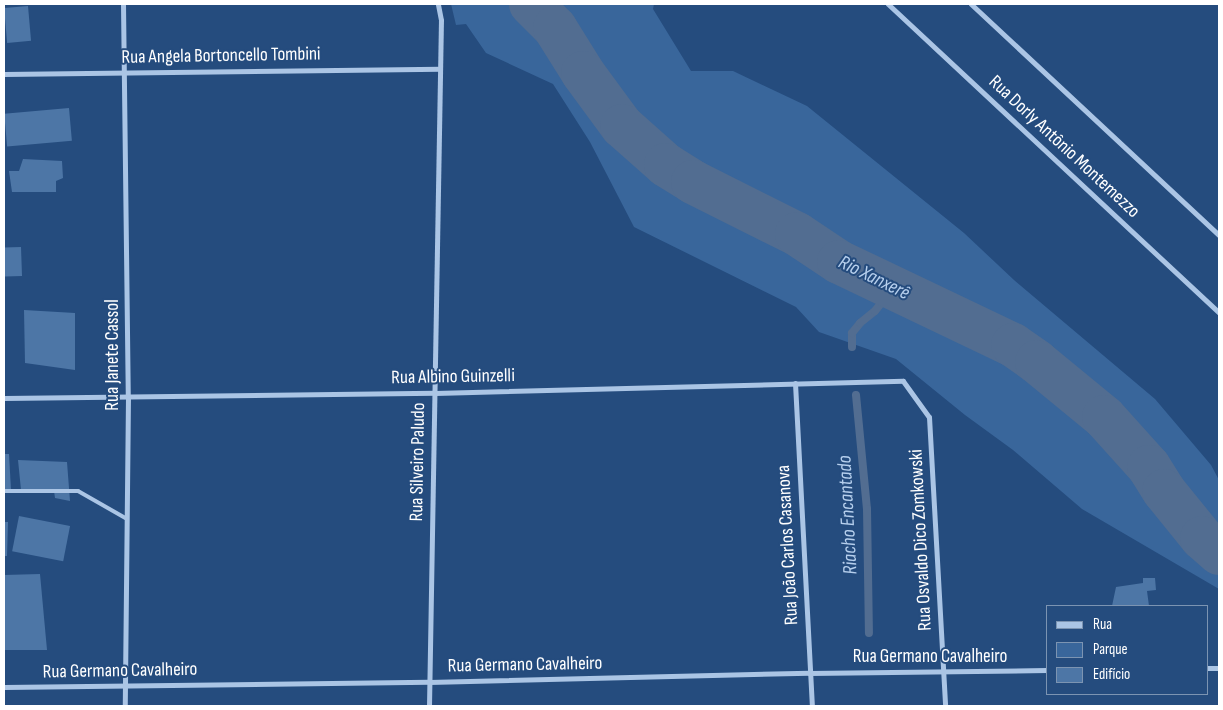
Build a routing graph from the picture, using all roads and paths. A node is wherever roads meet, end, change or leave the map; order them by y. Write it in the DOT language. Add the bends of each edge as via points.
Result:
graph roads {
  1 [pos="123,4"];
  2 [pos="438,4"];
  3 [pos="888,4"];
  4 [pos="971,4"];
  5 [pos="440,69"];
  6 [pos="125,72"];
  7 [pos="4,74"];
  8 [pos="1219,235"];
  9 [pos="1219,313"];
  10 [pos="903,381"];
  11 [pos="796,383"];
  12 [pos="435,393"];
  13 [pos="128,397"];
  14 [pos="4,398"];
  15 [pos="4,491"];
  16 [pos="127,519"];
  17 [pos="1046,670"];
  18 [pos="809,672"];
  19 [pos="943,672"];
  20 [pos="429,682"];
  21 [pos="125,686"];
  22 [pos="4,687"];
  23 [pos="125,706"];
  24 [pos="429,706"];
  25 [pos="812,706"];
  26 [pos="945,706"];
  1 -- 6 [label="street, Rua Janete Cassol"];
  2 -- 5 [label="street, Rua Silveiro Paludo" via="441,20"];
  3 -- 9 [label="street, Rua Dorly Antônio Montemezzo"];
  4 -- 8 [label="street"];
  5 -- 6 [label="street, Rua Angela Bortoncello Tombini"];
  5 -- 12 [label="street, Rua Silveiro Paludo"];
  6 -- 7 [label="street, Rua Angela Bortoncello Tombini"];
  6 -- 13 [label="street, Rua Janete Cassol"];
  10 -- 11 [label="street, Rua Albino Guinzelli"];
  10 -- 19 [label="street, Rua Osvaldo Dico Zomkowski" via="929,417"];
  11 -- 12 [label="street, Rua Albino Guinzelli"];
  11 -- 18 [label="street, Rua João Carlos Casanova"];
  12 -- 13 [label="street, Rua Albino Guinzelli"];
  12 -- 20 [label="street, Rua Silveiro Paludo"];
  13 -- 14 [label="street, Rua Albino Guinzelli"];
  13 -- 16 [label="street, Rua Janete Cassol"];
  15 -- 16 [label="lane" via="78,491"];
  16 -- 21 [label="street, Rua Janete Cassol"];
  17 -- 19 [label="street, Rua Germano Cavalheiro"];
  18 -- 19 [label="street, Rua Germano Cavalheiro"];
  18 -- 20 [label="street, Rua Germano Cavalheiro"];
  18 -- 25 [label="street, Rua João Carlos Casanova"];
  19 -- 26 [label="street, Rua Osvaldo Dico Zomkowski"];
  20 -- 21 [label="street, Rua Germano Cavalheiro"];
  20 -- 24 [label="street, Rua Silveiro Paludo"];
  21 -- 22 [label="street, Rua Germano Cavalheiro"];
  21 -- 23 [label="street, Rua Janete Cassol"];
}
